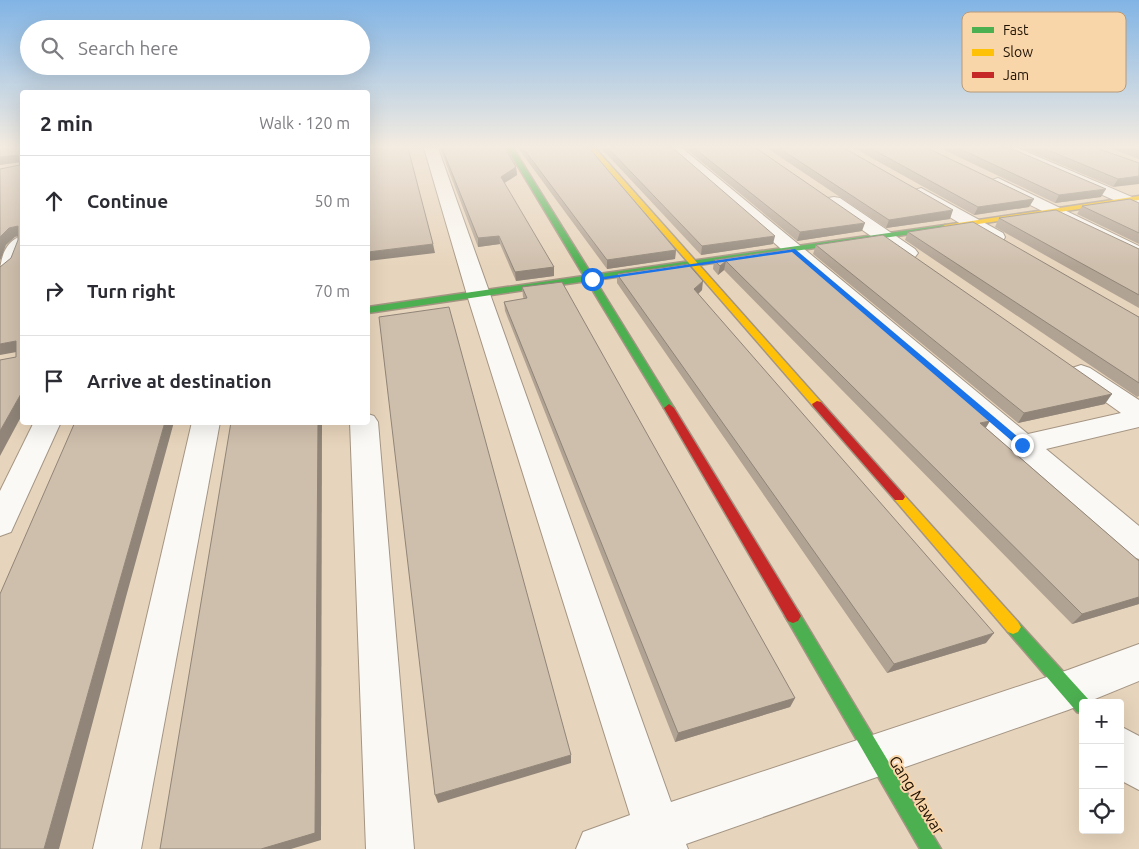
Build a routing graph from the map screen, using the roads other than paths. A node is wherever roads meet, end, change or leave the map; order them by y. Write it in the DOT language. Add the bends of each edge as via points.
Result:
graph roads {
  1 [pos="444,188"];
  2 [pos="535,188"];
  3 [pos="627,188"];
  4 [pos="721,188"];
  5 [pos="910,188"];
  6 [pos="1008,188"];
  7 [pos="1103,188"];
  8 [pos="820,192"];
  9 [pos="1135,201"];
  10 [pos="1056,211"];
  11 [pos="972,223"];
  12 [pos="885,237"];
  13 [pos="20,245"];
  14 [pos="1014,247"];
  15 [pos="794,250"];
  16 [pos="1139,253"];
  17 [pos="695,263"];
  18 [pos="926,265"];
  19 [pos="0,270"];
  20 [pos="592,279"];
  21 [pos="478,294"];
  22 [pos="370,310"];
  23 [pos="1065,362"];
  24 [pos="1139,413"];
  25 [pos="1139,418"];
  26 [pos="47,425"];
  27 [pos="205,425"];
  28 [pos="364,425"];
  29 [pos="1022,445"];
  30 [pos="0,523"];
  31 [pos="1139,545"];
  32 [pos="1139,662"];
  33 [pos="1076,698"];
  34 [pos="1124,751"];
  35 [pos="875,757"];
  36 [pos="1139,768"];
  37 [pos="661,840"];
  38 [pos="118,849"];
  39 [pos="390,849"];
  40 [pos="600,849"];
  41 [pos="931,849"];
  1 -- 21 [label="street"];
  2 -- 20 [label="street, Gang Mawar"];
  3 -- 17 [label="street"];
  4 -- 15 [label="street"];
  5 -- 11 [label="street"];
  6 -- 10 [label="street"];
  7 -- 9 [label="street"];
  8 -- 12 [label="street"];
  9 -- 10 [label="street"];
  10 -- 11 [label="street"];
  10 -- 16 [label="street"];
  11 -- 12 [label="street"];
  11 -- 14 [label="street"];
  12 -- 15 [label="street"];
  12 -- 18 [label="street"];
  13 -- 19 [label="street"];
  15 -- 17 [label="street"];
  15 -- 29 [label="street"];
  17 -- 20 [label="street"];
  17 -- 33 [label="street"];
  20 -- 21 [label="street"];
  20 -- 35 [label="street, Gang Mawar"];
  21 -- 22 [label="street"];
  21 -- 37 [label="street"];
  23 -- 24 [label="street"];
  25 -- 29 [label="street"];
  26 -- 30 [label="street"];
  27 -- 38 [label="street"];
  28 -- 39 [label="street"];
  29 -- 31 [label="street"];
  32 -- 33 [label="street"];
  33 -- 35 [label="street"];
  34 -- 36 [label="street"];
  35 -- 37 [label="street"];
  35 -- 41 [label="street, Gang Mawar"];
  37 -- 40 [label="street"];
}
